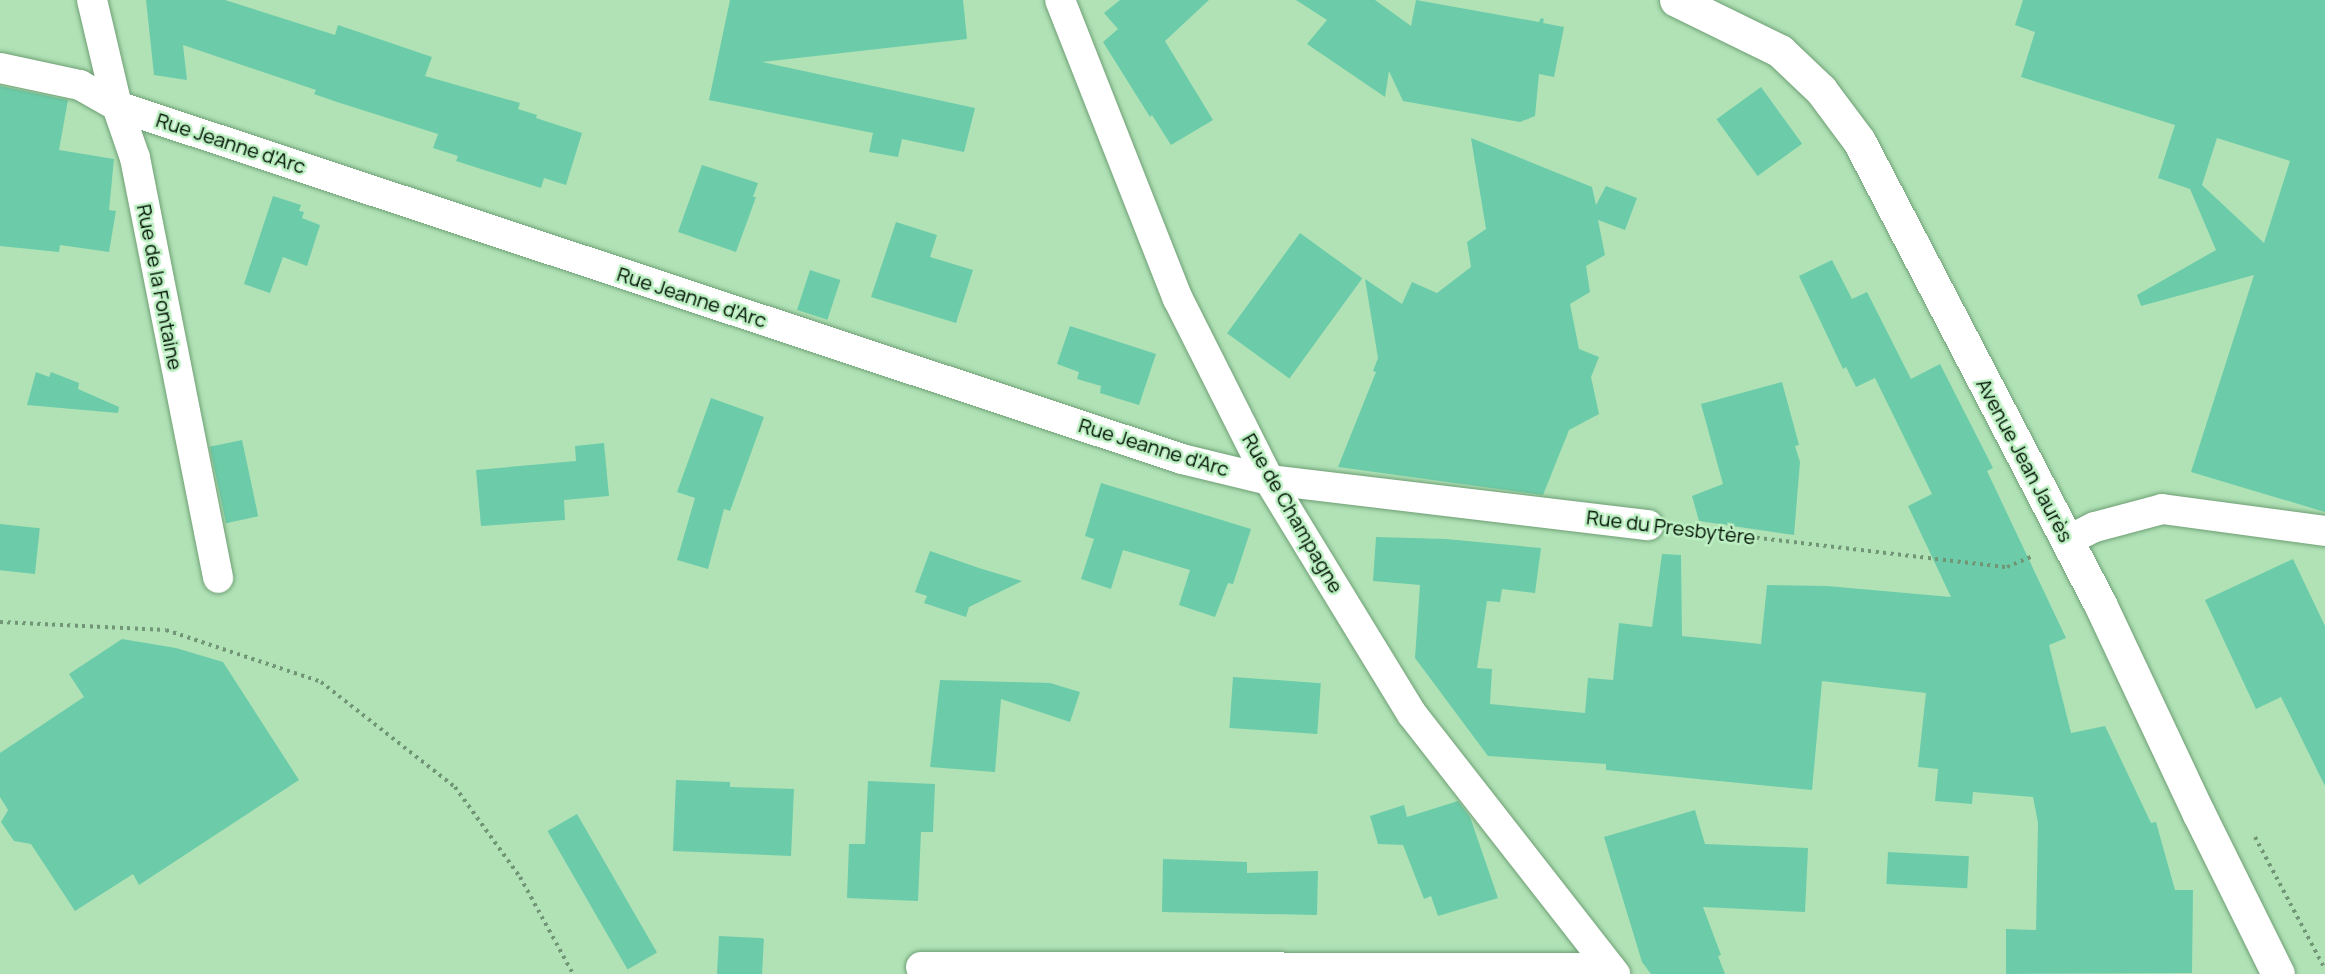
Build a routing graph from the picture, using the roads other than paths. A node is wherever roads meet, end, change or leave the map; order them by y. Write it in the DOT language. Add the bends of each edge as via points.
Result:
graph roads {
  1 [pos="92,0"];
  2 [pos="1060,0"];
  3 [pos="1686,4"];
  4 [pos="0,68"];
  5 [pos="117,106"];
  6 [pos="1269,480"];
  7 [pos="1648,525"];
  8 [pos="2325,531"];
  9 [pos="2067,541"];
  10 [pos="218,578"];
  11 [pos="921,967"];
  12 [pos="1612,971"];
  13 [pos="2278,974"];
  1 -- 5 [label="street, Rue de la Fontaine"];
  2 -- 6 [label="street, Rue de Champagne" via="1178,298"];
  3 -- 9 [label="street, Avenue Jean Jaurès" via="1780,51 1821,90 1859,141"];
  4 -- 5 [label="street, Rue Jeanne d'Arc" via="80,85"];
  5 -- 6 [label="street, Rue Jeanne d'Arc" via="1182,459"];
  5 -- 10 [label="street, Rue de la Fontaine" via="135,158"];
  6 -- 7 [label="street, Rue du Presbytère"];
  6 -- 12 [label="street, Rue de Champagne" via="1412,714"];
  8 -- 9 [label="street" via="2162,509 2095,526"];
  9 -- 13 [label="street, Avenue Jean Jaurès"];
  11 -- 12 [label="street"];
}
